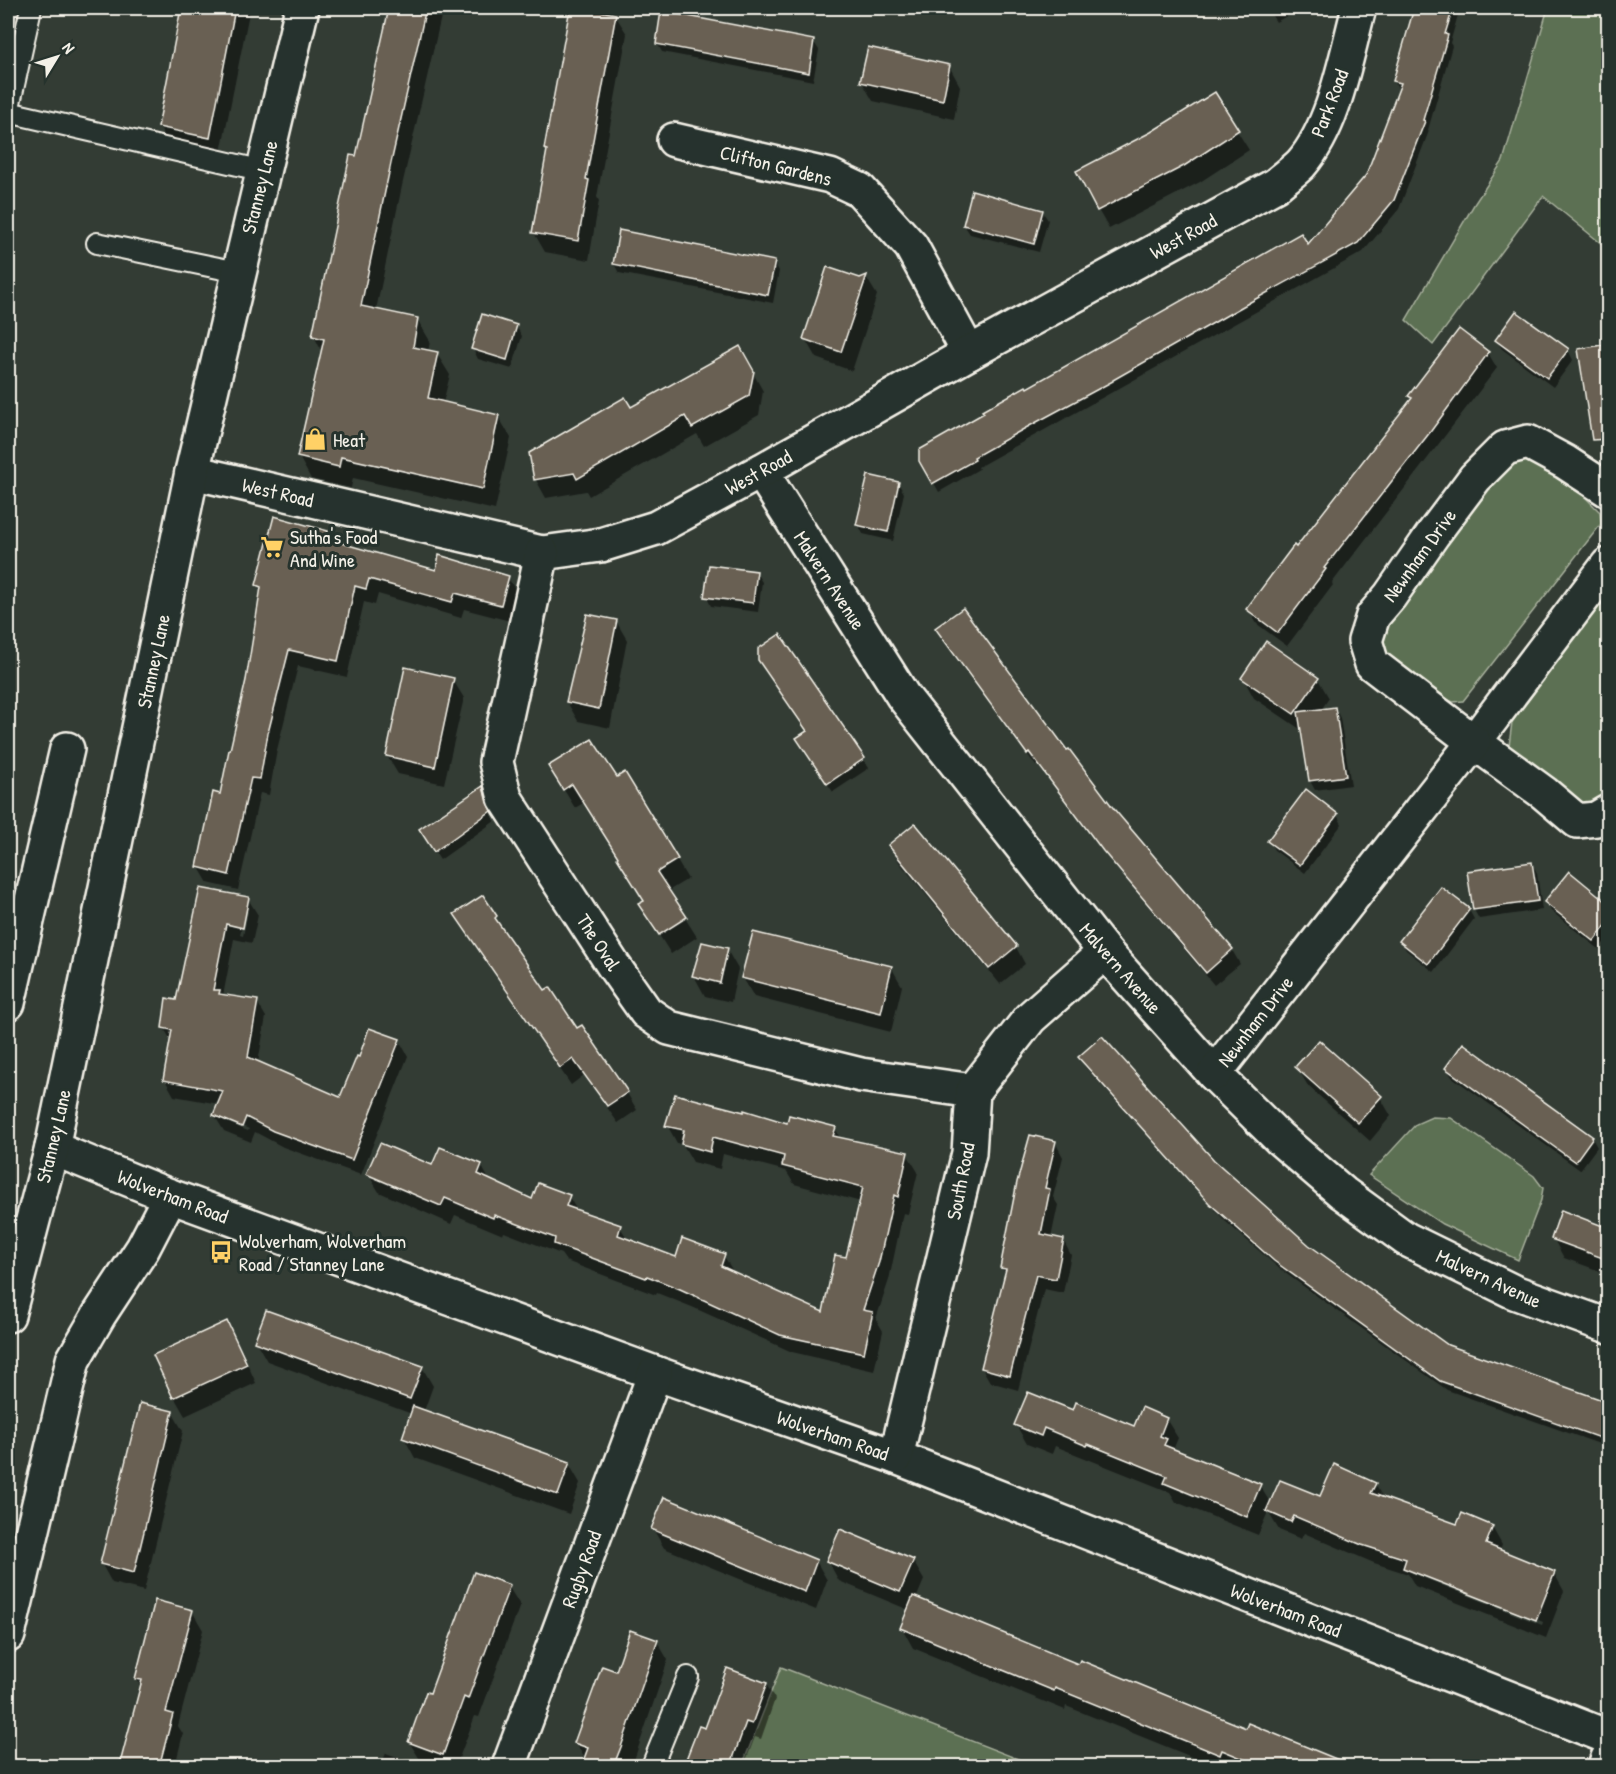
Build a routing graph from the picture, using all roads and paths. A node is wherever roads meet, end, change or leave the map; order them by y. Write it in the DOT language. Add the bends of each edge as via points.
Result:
graph roads {
  1 [pos="31,8"];
  2 [pos="302,8"];
  3 [pos="1359,8"];
  4 [pos="674,140"];
  5 [pos="264,171"];
  6 [pos="1276,185"];
  7 [pos="97,243"];
  8 [pos="238,272"];
  9 [pos="969,353"];
  10 [pos="760,471"];
  11 [pos="192,472"];
  12 [pos="1608,490"];
  13 [pos="542,553"];
  14 [pos="1608,565"];
  15 [pos="1474,741"];
  16 [pos="66,749"];
  17 [pos="1608,812"];
  18 [pos="1105,951"];
  19 [pos="8,1003"];
  20 [pos="1214,1074"];
  21 [pos="973,1091"];
  22 [pos="52,1148"];
  23 [pos="170,1196"];
  24 [pos="8,1315"];
  25 [pos="1608,1326"];
  26 [pos="655,1373"];
  27 [pos="896,1457"];
  28 [pos="8,1635"];
  29 [pos="688,1677"];
  30 [pos="1608,1737"];
  31 [pos="1608,1758"];
  32 [pos="509,1767"];
  33 [pos="652,1767"];
  34 [pos="1605,1767"];
  1 -- 5 [label="lane" via="8,112"];
  2 -- 5 [label="street, Stanney Lane"];
  3 -- 6 [label="street, Park Road" via="1338,90 1319,136 1301,164"];
  4 -- 9 [label="street, Clifton Gardens" via="830,176 860,190 911,246"];
  5 -- 8 [label="street, Stanney Lane"];
  6 -- 9 [label="street, West Road"];
  7 -- 8 [label="lane"];
  8 -- 11 [label="street, Stanney Lane"];
  9 -- 10 [label="street, West Road"];
  10 -- 13 [label="street, West Road" via="656,528 601,545"];
  10 -- 18 [label="street, Malvern Avenue" via="903,696"];
  11 -- 13 [label="street, West Road"];
  11 -- 22 [label="street, Stanney Lane"];
  12 -- 15 [label="street, Newnham Drive" via="1528,442 1505,448 1475,478 1373,616 1365,641 1372,664"];
  13 -- 21 [label="street, The Oval" via="496,762 505,798 646,1012 669,1028 861,1075"];
  14 -- 15 [label="street, Newnham Drive"];
  15 -- 17 [label="street, Newnham Drive" via="1578,821 1596,819"];
  15 -- 20 [label="street, Newnham Drive"];
  16 -- 19 [label="street"];
  18 -- 20 [label="street, Malvern Avenue"];
  18 -- 21 [label="street" via="1029,1018"];
  20 -- 25 [label="street, Malvern Avenue" via="1279,1138 1343,1193 1406,1239 1514,1292"];
  21 -- 27 [label="street, South Road" via="969,1153"];
  22 -- 23 [label="street, Wolverham Road"];
  22 -- 24 [label="street, Stanney Lane"];
  23 -- 26 [label="street, Wolverham Road"];
  23 -- 28 [label="street" via="143,1248 73,1360"];
  26 -- 27 [label="street, Wolverham Road"];
  26 -- 32 [label="street, Rugby Road"];
  27 -- 30 [label="street, Wolverham Road"];
  29 -- 33 [label="lane"];
  31 -- 34 [label="street"];
}
